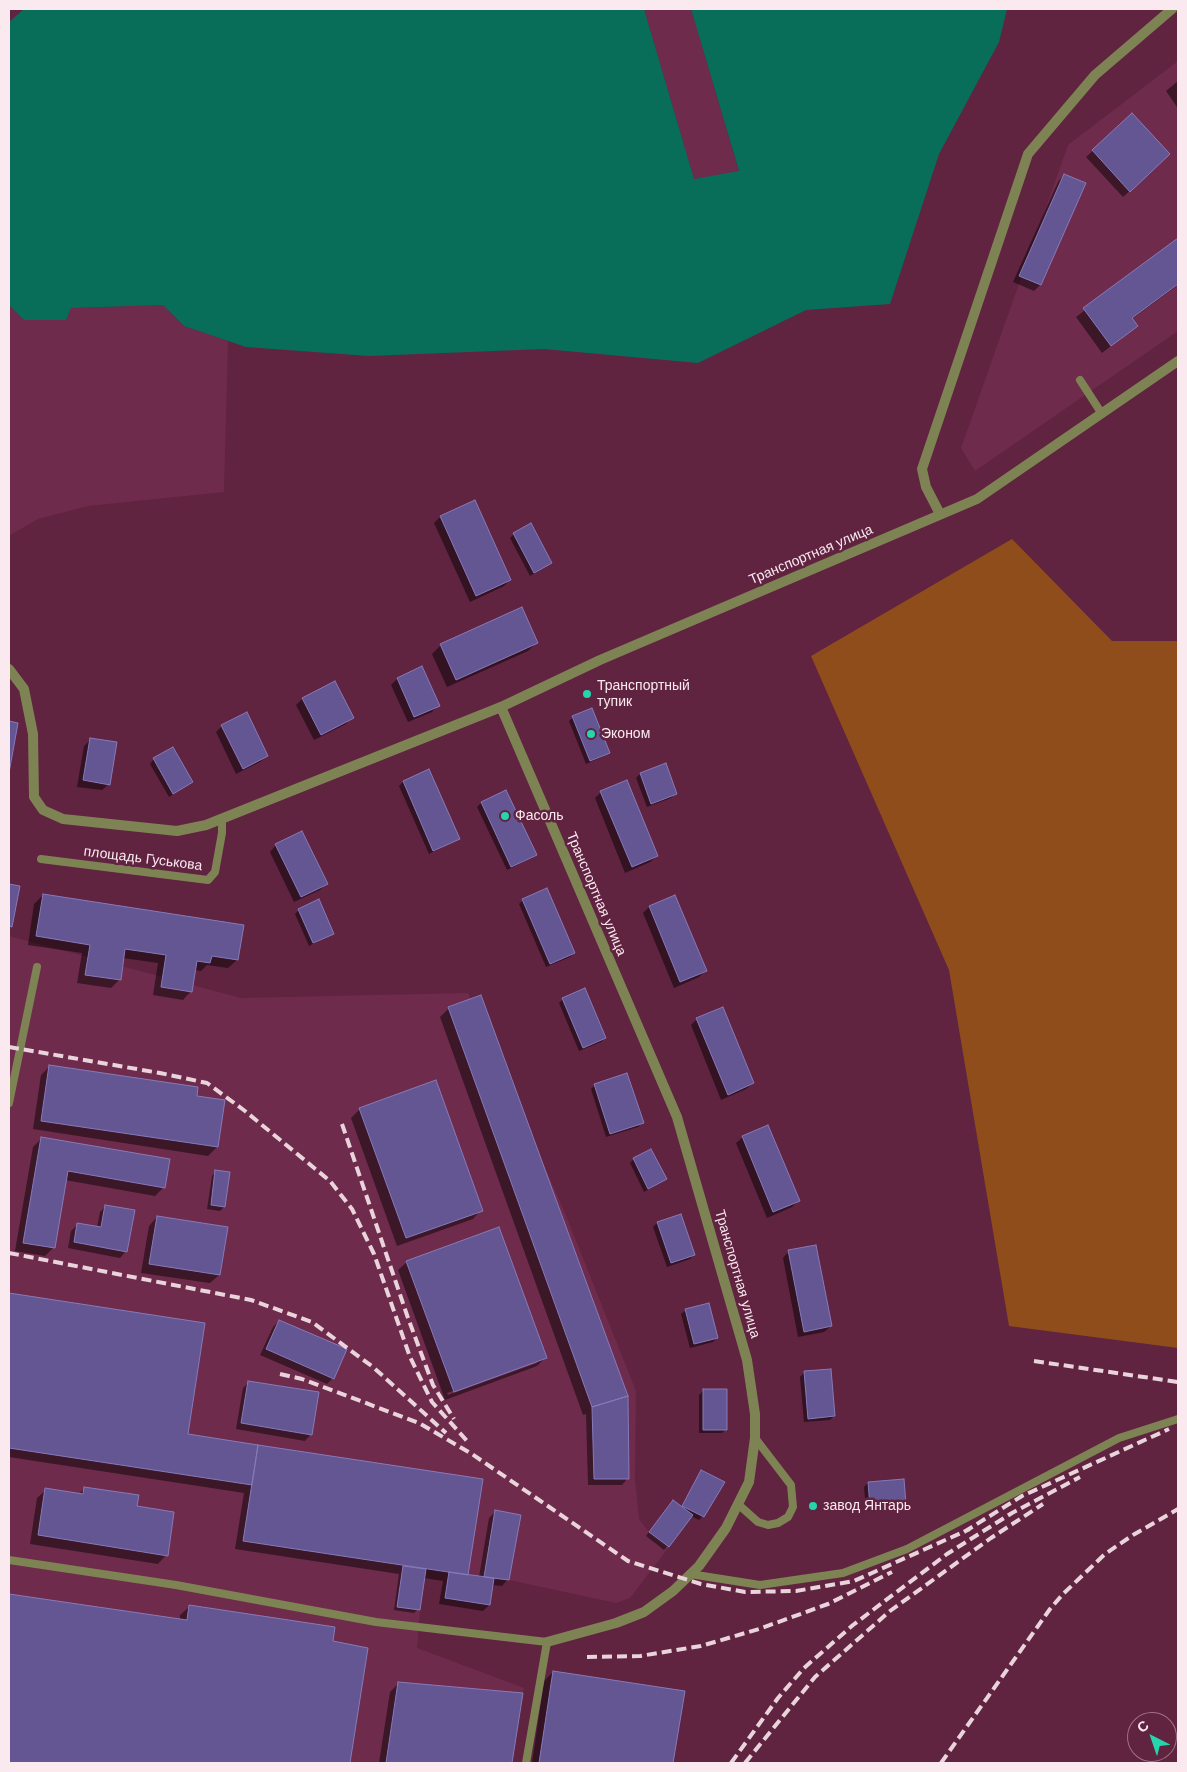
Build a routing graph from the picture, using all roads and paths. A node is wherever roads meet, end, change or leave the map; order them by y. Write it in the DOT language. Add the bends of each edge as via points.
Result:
graph roads {
  1 [pos="1172,9"];
  2 [pos="1178,361"];
  3 [pos="1080,380"];
  4 [pos="1102,414"];
  5 [pos="940,514"];
  6 [pos="9,669"];
  7 [pos="500,707"];
  8 [pos="222,818"];
  9 [pos="41,859"];
  10 [pos="37,967"];
  11 [pos="9,1103"];
  12 [pos="1178,1419"];
  13 [pos="755,1438"];
  14 [pos="739,1504"];
  15 [pos="9,1560"];
  16 [pos="690,1574"];
  17 [pos="548,1642"];
  18 [pos="526,1763"];
  1 -- 5 [label="street" via="1094,75 1028,154 922,469 926,487"];
  2 -- 4 [label="street, Транспортная улица"];
  3 -- 4 [label="lane"];
  4 -- 5 [label="street, Транспортная улица" via="977,499"];
  5 -- 7 [label="street, Транспортная улица" via="609,656"];
  6 -- 8 [label="street" via="24,689 33,734 34,797 43,810 63,819 177,830 206,825"];
  7 -- 8 [label="street"];
  7 -- 13 [label="street, Транспортная улица" via="677,1116 747,1360"];
  8 -- 9 [label="lane, площадь Гуськова" via="215,872 208,880"];
  10 -- 11 [label="lane"];
  12 -- 16 [label="lane" via="1119,1438 907,1549 843,1573 760,1585"];
  13 -- 14 [label="street, Транспортная улица" via="749,1482"];
  13 -- 14 [label="lane" via="791,1485 793,1507 788,1517 768,1524 758,1522"];
  14 -- 16 [label="street" via="712,1548"];
  15 -- 17 [label="lane" via="176,1585 376,1622"];
  16 -- 17 [label="street" via="644,1612 616,1624"];
  17 -- 18 [label="lane"];
}
